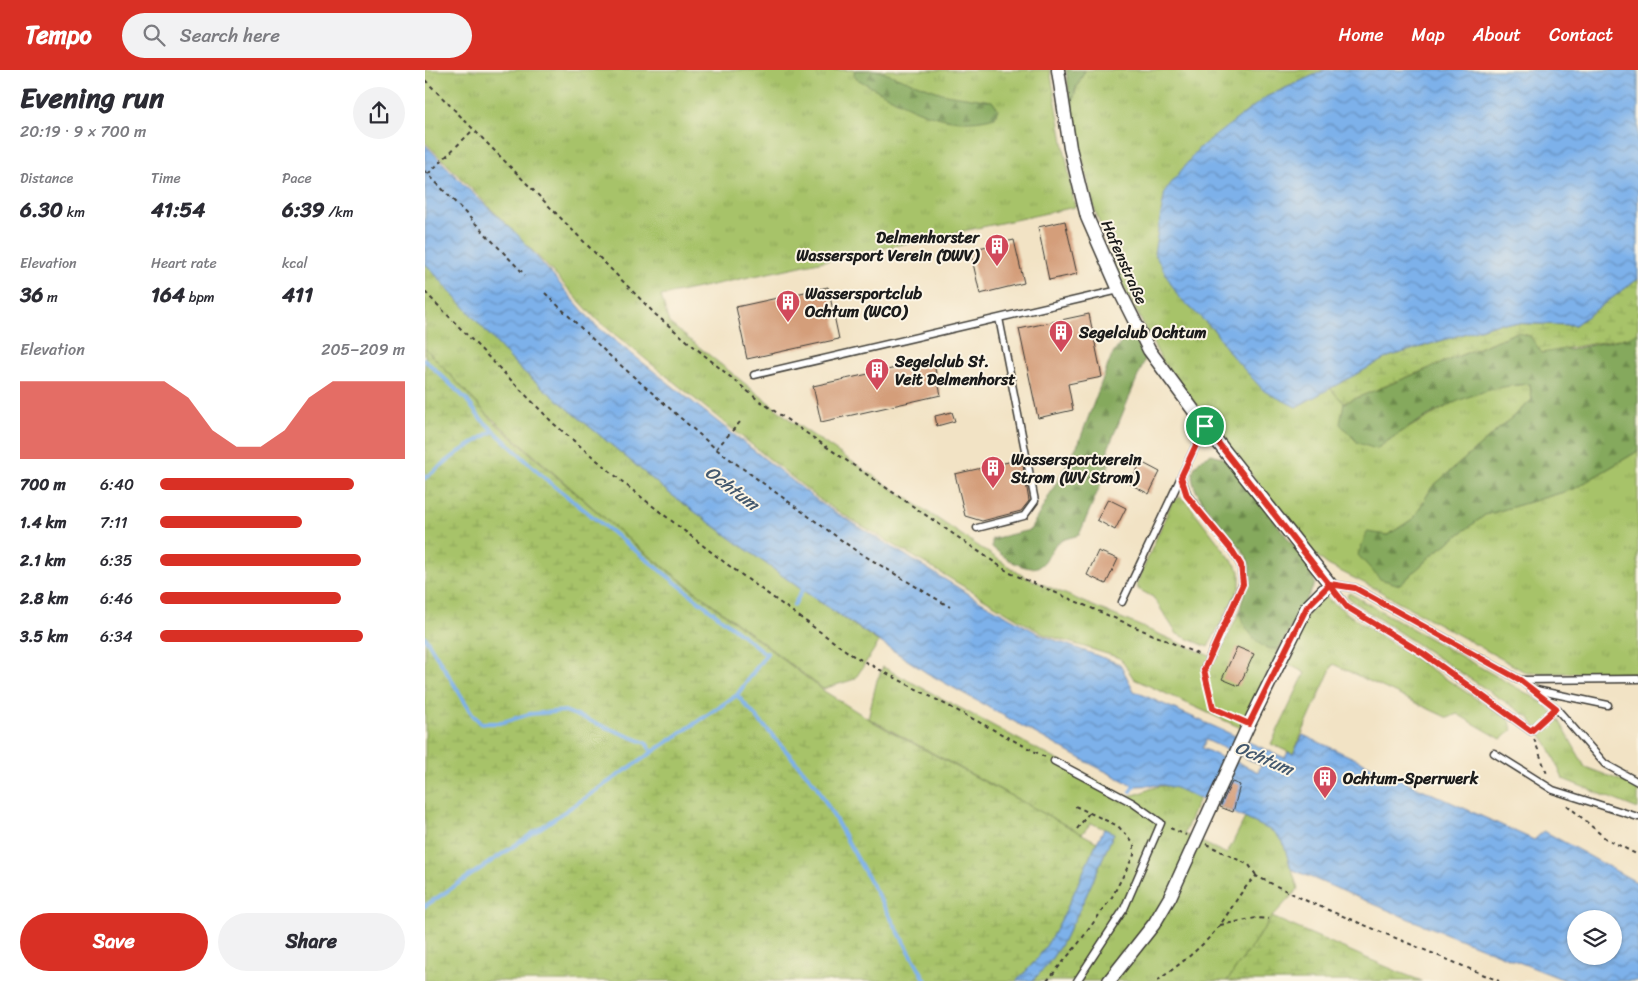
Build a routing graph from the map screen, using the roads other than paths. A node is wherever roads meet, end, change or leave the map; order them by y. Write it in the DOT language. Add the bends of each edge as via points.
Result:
graph roads {
  1 [pos="1058,70"];
  2 [pos="1119,290"];
  3 [pos="999,318"];
  4 [pos="754,375"];
  5 [pos="1205,426"];
  6 [pos="1181,477"];
  7 [pos="977,528"];
  8 [pos="1330,584"];
  9 [pos="1122,602"];
  10 [pos="1204,670"];
  11 [pos="1638,679"];
  12 [pos="1520,680"];
  13 [pos="1533,690"];
  14 [pos="1608,706"];
  15 [pos="1556,708"];
  16 [pos="1494,753"];
  17 [pos="1054,762"];
  18 [pos="1638,782"];
  19 [pos="1638,817"];
  20 [pos="1077,981"];
  21 [pos="1109,981"];
  1 -- 2 [label="street, Hafenstraße" via="1080,192 1096,242"];
  2 -- 3 [label="lane"];
  2 -- 5 [label="street, Hafenstraße" via="1158,364"];
  3 -- 4 [label="lane"];
  3 -- 7 [label="lane" via="1035,501 1024,516"];
  5 -- 6 [label="lane"];
  5 -- 8 [label="street, Hafenstraße"];
  6 -- 9 [label="lane"];
  6 -- 10 [label="lane" via="1187,496 1241,565 1243,584"];
  8 -- 12 [label="lane" via="1355,588"];
  8 -- 15 [label="lane" via="1347,607 1424,654 1531,731"];
  8 -- 21 [label="street" via="1307,607 1154,924"];
  11 -- 12 [label="lane"];
  12 -- 13 [label="lane"];
  13 -- 14 [label="lane"];
  13 -- 15 [label="lane"];
  15 -- 18 [label="lane" via="1605,764"];
  16 -- 19 [label="lane" via="1553,790"];
  17 -- 20 [label="lane" via="1133,803 1161,823 1124,909"];
}
